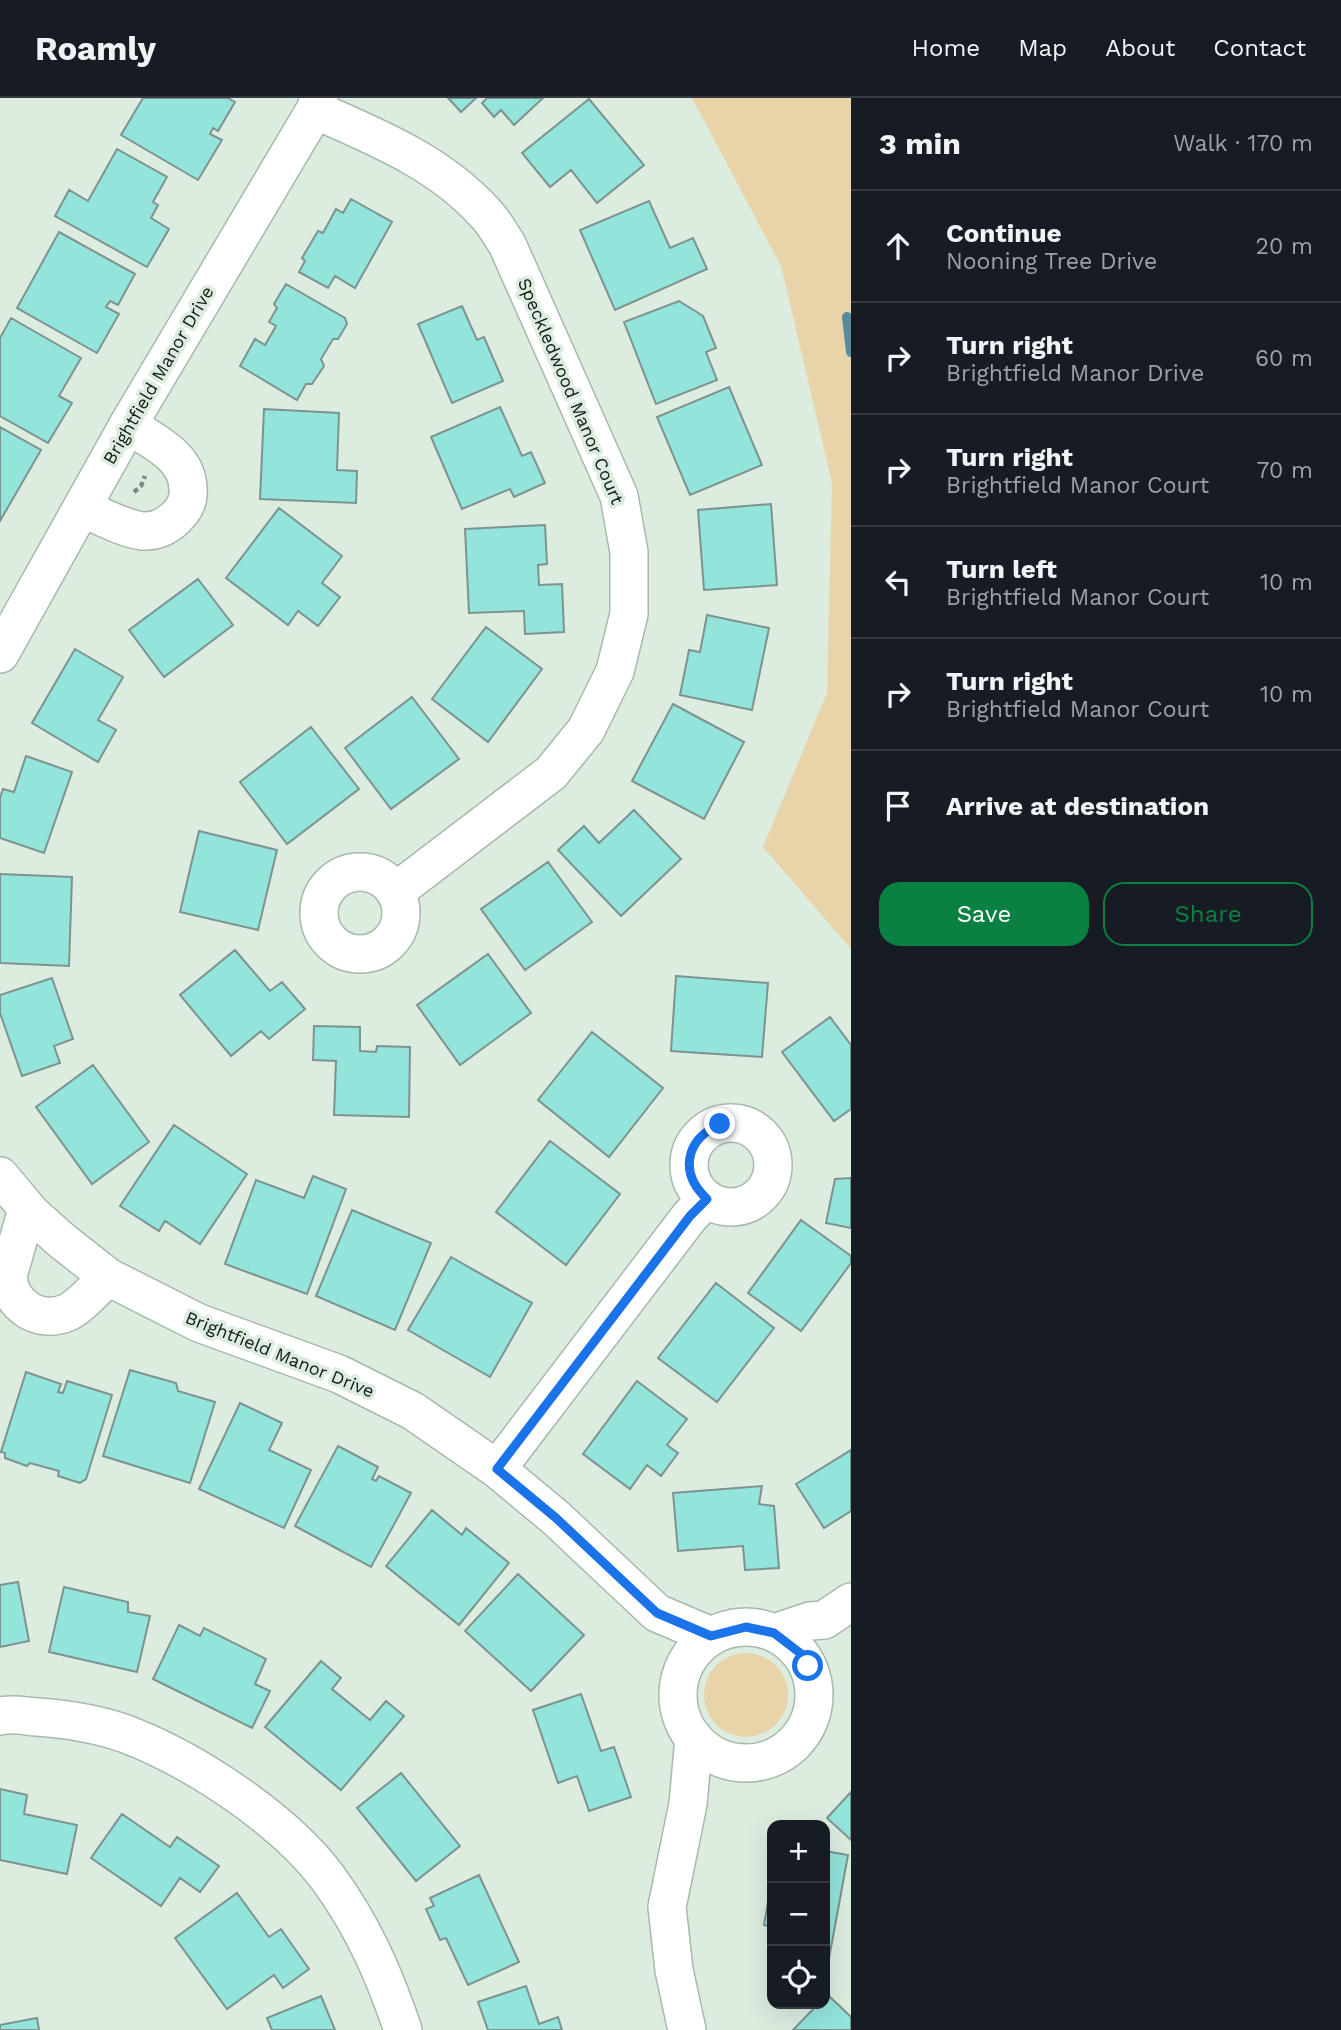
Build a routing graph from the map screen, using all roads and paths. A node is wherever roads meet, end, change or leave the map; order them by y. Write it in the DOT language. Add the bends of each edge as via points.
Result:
graph roads {
  1 [pos="317,104"];
  2 [pos="128,425"];
  3 [pos="143,472"];
  4 [pos="134,492"];
  5 [pos="82,508"];
  6 [pos="0,654"];
  7 [pos="395,892"];
  8 [pos="0,1176"];
  9 [pos="707,1199"];
  10 [pos="27,1209"];
  11 [pos="108,1277"];
  12 [pos="497,1469"];
  13 [pos="838,1611"];
  14 [pos="657,1613"];
  15 [pos="774,1633"];
  16 [pos="711,1636"];
  17 [pos="807,1665"];
  18 [pos="684,1668"];
  19 [pos="0,1716"];
  20 [pos="694,1738"];
  21 [pos="733,1762"];
  22 [pos="688,1804"];
  23 [pos="403,2030"];
  24 [pos="687,2030"];
  1 -- 2 [label="street, Brightfield Manor Drive"];
  1 -- 7 [label="street, Speckledwood Manor Court" via="417,156 486,213 507,244 619,496 629,552 629,614 615,671 586,730 551,773"];
  2 -- 5 [label="street, Brightfield Manor Drive"];
  2 -- 5 [label="street" via="183,466 188,479 184,509 173,522 145,531"];
  3 -- 4 [label="path" via="143,483"];
  5 -- 6 [label="street, Brightfield Manor Drive"];
  8 -- 10 [label="street, Brightfield Manor Drive"];
  9 -- 12 [label="street"];
  10 -- 11 [label="street, Brightfield Manor Drive"];
  10 -- 11 [label="street" via="8,1276 8,1287 18,1304 42,1315 69,1312"];
  11 -- 12 [label="street, Brightfield Manor Drive" via="199,1323 339,1374 414,1410"];
  12 -- 14 [label="street, Brightfield Manor Drive"];
  13 -- 15 [label="street"];
  13 -- 17 [label="street"];
  14 -- 16 [label="street, Brightfield Manor Drive"];
  14 -- 18 [label="street, Brightfield Manor Drive"];
  15 -- 16 [label="street" via="746,1627"];
  15 -- 17 [label="street" via="800,1653"];
  16 -- 18 [label="street" via="692,1651"];
  17 -- 21 [label="street" via="814,1702 805,1731 789,1749 761,1761"];
  18 -- 20 [label="street" via="679,1710"];
  19 -- 23 [label="street" via="62,1719 124,1733 229,1789 280,1828 326,1876 359,1926 386,1980"];
  20 -- 21 [label="street" via="712,1754"];
  20 -- 22 [label="street"];
  21 -- 22 [label="street"];
  22 -- 24 [label="street" via="667,1907"];
}
